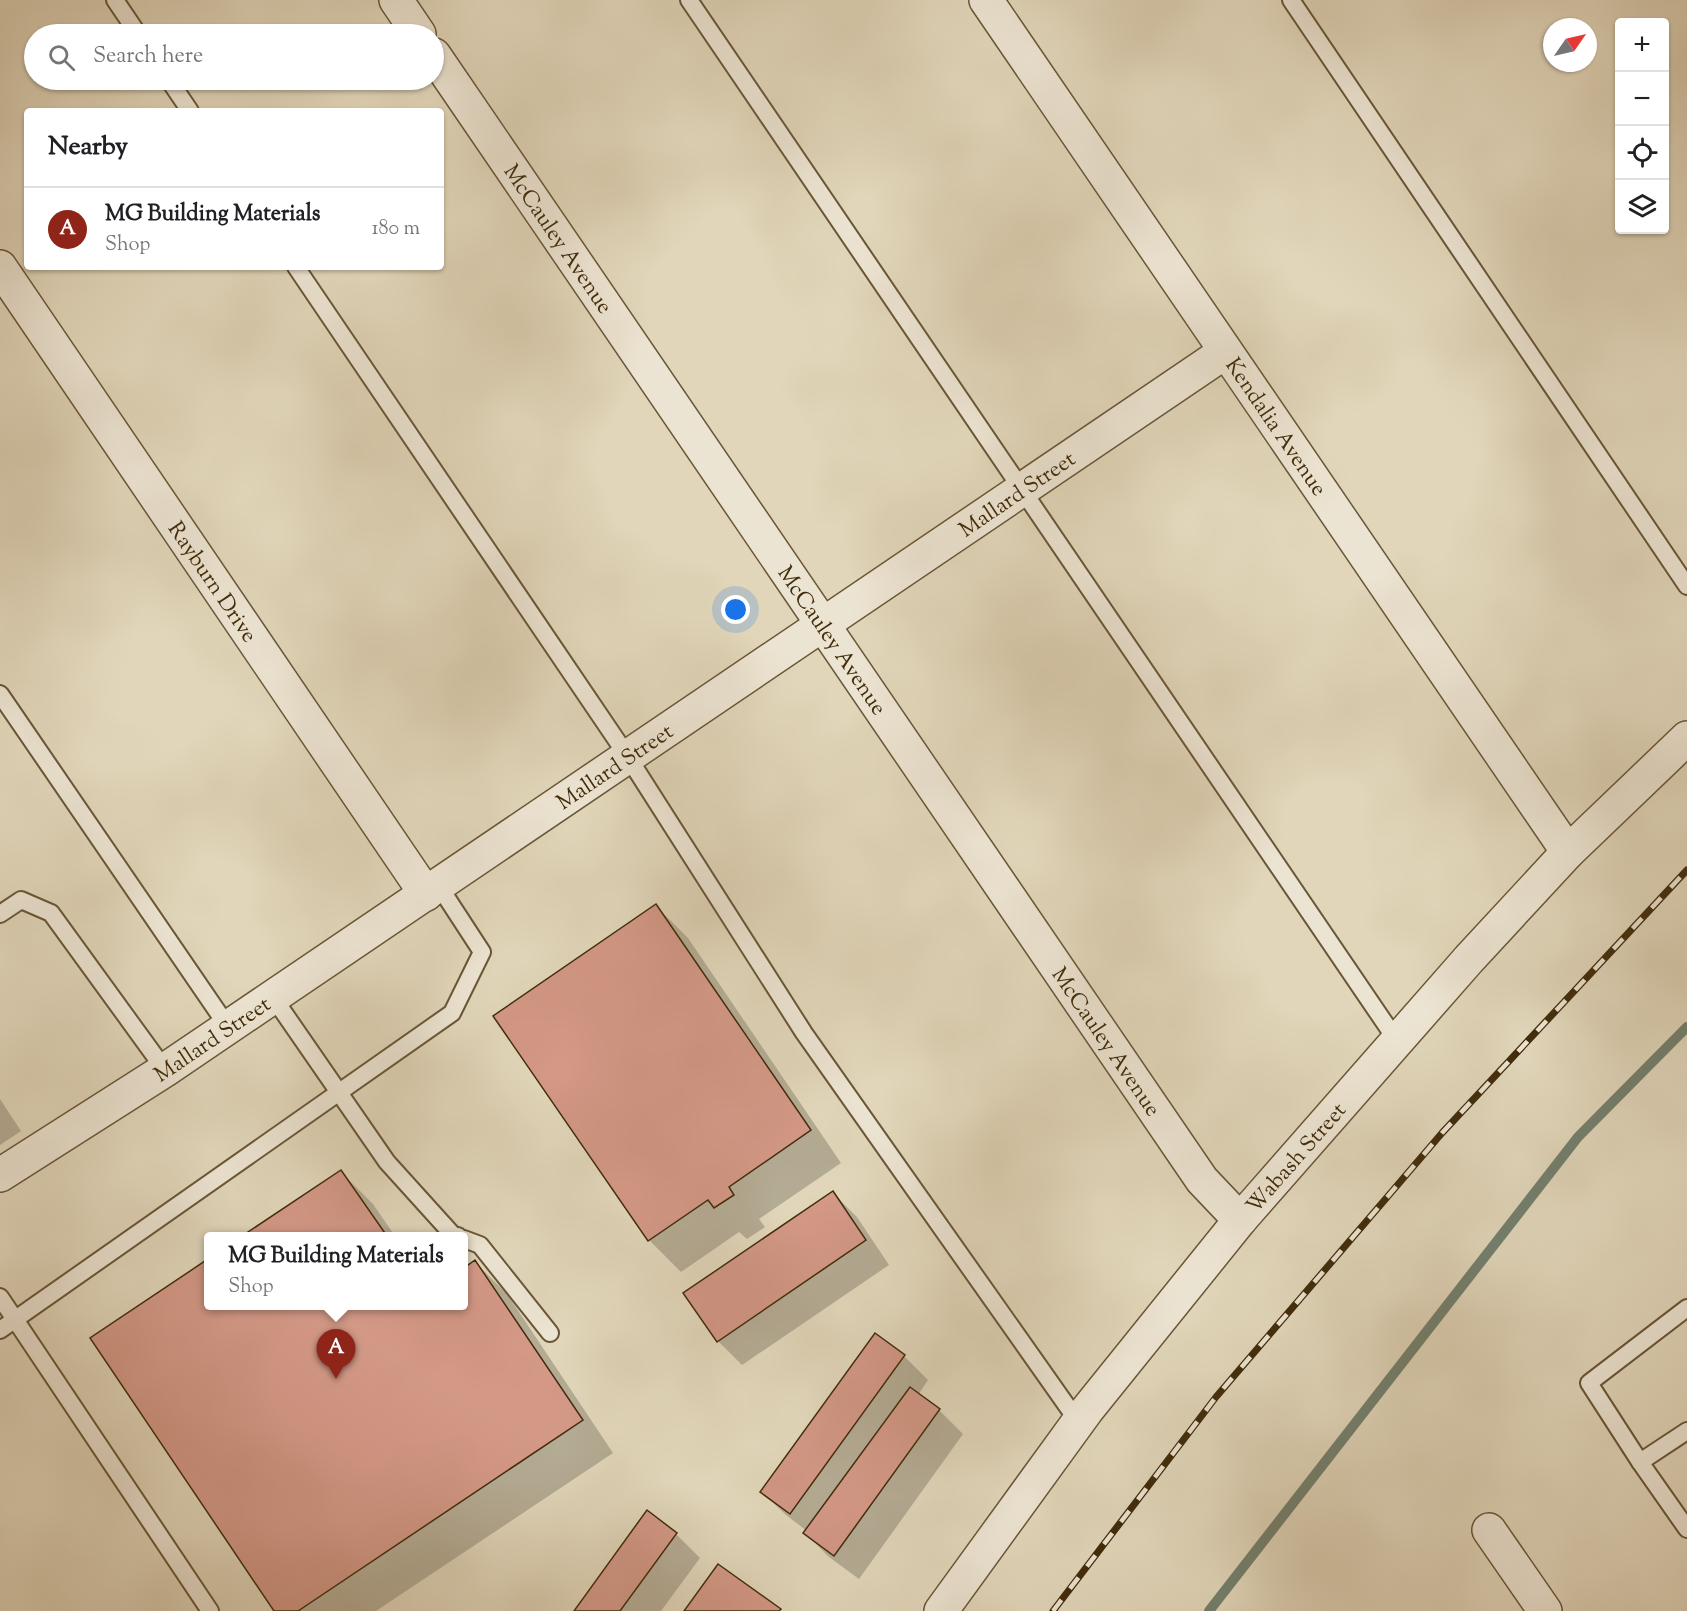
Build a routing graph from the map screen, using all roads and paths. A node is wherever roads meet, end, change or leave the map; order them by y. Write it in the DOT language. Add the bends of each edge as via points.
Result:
graph roads {
  1 [pos="115,0"];
  2 [pos="396,0"];
  3 [pos="689,0"];
  4 [pos="986,0"];
  5 [pos="1291,0"];
  6 [pos="131,24"];
  7 [pos="412,24"];
  8 [pos="444,70"];
  9 [pos="176,90"];
  10 [pos="188,108"];
  11 [pos="0,267"];
  12 [pos="298,270"];
  13 [pos="1225,352"];
  14 [pos="1022,490"];
  15 [pos="1687,586"];
  16 [pos="822,626"];
  17 [pos="0,694"];
  18 [pos="1687,738"];
  19 [pos="628,757"];
  20 [pos="1568,852"];
  21 [pos="432,890"];
  22 [pos="0,914"];
  23 [pos="273,997"];
  24 [pos="228,1028"];
  25 [pos="1397,1041"];
  26 [pos="165,1070"];
  27 [pos="340,1093"];
  28 [pos="0,1175"];
  29 [pos="1240,1220"];
  30 [pos="450,1232"];
  31 [pos="468,1240"];
  32 [pos="0,1297"];
  33 [pos="1687,1308"];
  34 [pos="15,1320"];
  35 [pos="0,1330"];
  36 [pos="550,1333"];
  37 [pos="1079,1423"];
  38 [pos="1687,1431"];
  39 [pos="1640,1462"];
  40 [pos="1687,1529"];
  41 [pos="1490,1530"];
  42 [pos="210,1611"];
  43 [pos="941,1611"];
  44 [pos="1545,1611"];
  1 -- 6 [label="lane"];
  2 -- 7 [label="street"];
  3 -- 14 [label="lane"];
  4 -- 13 [label="street, Kendalia Avenue"];
  5 -- 15 [label="lane"];
  8 -- 16 [label="street, McCauley Avenue"];
  9 -- 10 [label="lane"];
  11 -- 21 [label="street, Rayburn Drive"];
  12 -- 19 [label="lane"];
  13 -- 14 [label="street, Mallard Street"];
  13 -- 20 [label="street, Kendalia Avenue"];
  14 -- 16 [label="street, Mallard Street"];
  14 -- 25 [label="lane"];
  16 -- 19 [label="street, Mallard Street"];
  16 -- 29 [label="street, McCauley Avenue" via="1202,1180"];
  17 -- 24 [label="lane"];
  18 -- 20 [label="street, Wabash Street"];
  19 -- 21 [label="street, Mallard Street"];
  19 -- 37 [label="lane" via="804,1033"];
  20 -- 25 [label="street, Wabash Street"];
  21 -- 23 [label="street, Mallard Street"];
  21 -- 27 [label="lane" via="482,952 452,1013"];
  22 -- 26 [label="lane" via="21,900 51,913"];
  23 -- 24 [label="street, Mallard Street"];
  23 -- 27 [label="lane"];
  24 -- 26 [label="street, Mallard Street"];
  25 -- 29 [label="street, Wabash Street"];
  26 -- 28 [label="street, Mallard Street"];
  27 -- 30 [label="lane" via="387,1162"];
  27 -- 34 [label="lane"];
  29 -- 37 [label="street, Wabash Street"];
  31 -- 36 [label="lane" via="480,1245"];
  32 -- 34 [label="lane"];
  33 -- 39 [label="lane" via="1589,1383"];
  34 -- 35 [label="lane"];
  34 -- 42 [label="lane"];
  37 -- 43 [label="street, Wabash Street"];
  38 -- 39 [label="lane"];
  39 -- 40 [label="lane"];
  41 -- 44 [label="street"];
}
